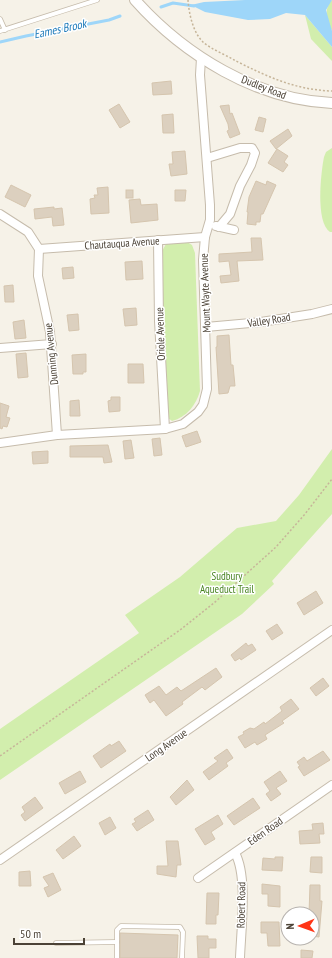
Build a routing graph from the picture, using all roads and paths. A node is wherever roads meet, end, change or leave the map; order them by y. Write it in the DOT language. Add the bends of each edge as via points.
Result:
graph roads {
  1 [pos="97,0"];
  2 [pos="135,0"];
  3 [pos="188,0"];
  4 [pos="0,19"];
  5 [pos="1,25"];
  6 [pos="2,30"];
  7 [pos="201,58"];
  8 [pos="332,91"];
  9 [pos="332,103"];
  10 [pos="207,158"];
  11 [pos="0,214"];
  12 [pos="209,225"];
  13 [pos="219,227"];
  14 [pos="234,230"];
  15 [pos="205,237"];
  16 [pos="158,240"];
  17 [pos="39,249"];
  18 [pos="332,309"];
  19 [pos="206,327"];
  20 [pos="52,344"];
  21 [pos="0,348"];
  22 [pos="165,429"];
  23 [pos="57,435"];
  24 [pos="0,443"];
  25 [pos="332,479"];
  26 [pos="332,630"];
  27 [pos="0,756"];
  28 [pos="332,785"];
  29 [pos="234,852"];
  30 [pos="0,860"];
  31 [pos="198,878"];
  32 [pos="117,942"];
  33 [pos="56,943"];
  34 [pos="117,958"];
  35 [pos="182,958"];
  36 [pos="240,958"];
  1 -- 6 [label="lane"];
  2 -- 7 [label="street" via="165,30"];
  3 -- 8 [label="path" via="193,25 203,42 274,79 301,88"];
  4 -- 5 [label="lane"];
  5 -- 6 [label="lane"];
  7 -- 9 [label="street, Dudley Road" via="280,94 308,101"];
  7 -- 10 [label="street, Mount Wayte Avenue" via="200,75"];
  10 -- 12 [label="street, Mount Wayte Avenue" via="210,190"];
  10 -- 13 [label="street" via="243,148 252,148 255,153 230,214"];
  11 -- 17 [label="street" via="28,232"];
  12 -- 13 [label="street"];
  12 -- 15 [label="street, Mount Wayte Avenue"];
  13 -- 14 [label="street"];
  15 -- 16 [label="street, Chautauqua Avenue"];
  15 -- 19 [label="street, Mount Wayte Avenue" via="203,260"];
  16 -- 17 [label="street, Chautauqua Avenue"];
  16 -- 22 [label="street, Oriole Avenue"];
  17 -- 20 [label="street, Dunning Avenue" via="38,276"];
  18 -- 19 [label="street, Valley Road" via="261,322"];
  19 -- 22 [label="street, Mount Wayte Avenue" via="208,381 203,405 184,424"];
  20 -- 21 [label="street"];
  20 -- 23 [label="street, Dunning Avenue"];
  22 -- 23 [label="street, Mount Wayte Avenue"];
  23 -- 24 [label="street, Mount Wayte Avenue"];
  25 -- 27 [label="path" via="276,547 214,603 180,630"];
  26 -- 30 [label="street, Long Avenue"];
  28 -- 29 [label="street, Eden Road"];
  29 -- 31 [label="street, Eden Road"];
  29 -- 36 [label="street, Robert Road" via="242,875"];
  32 -- 33 [label="lane"];
  32 -- 34 [label="lane"];
  32 -- 35 [label="lane" via="121,926 180,927 183,932"];
}
